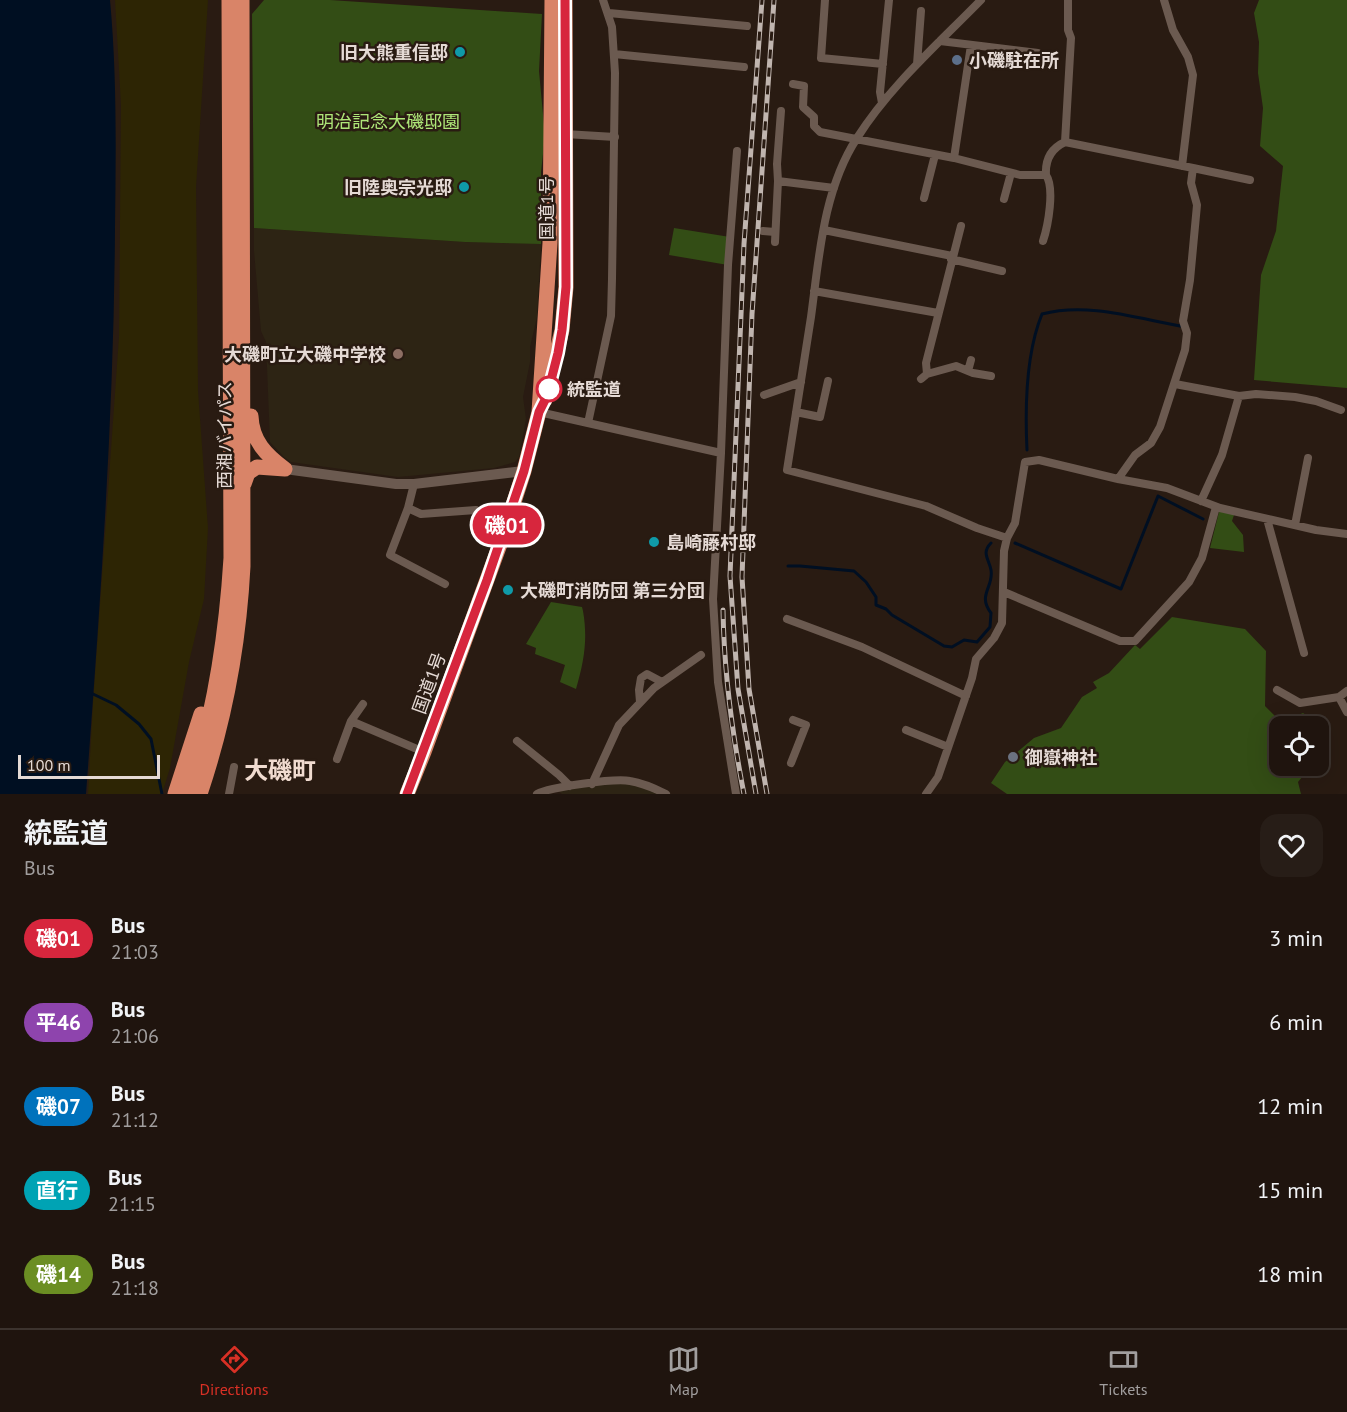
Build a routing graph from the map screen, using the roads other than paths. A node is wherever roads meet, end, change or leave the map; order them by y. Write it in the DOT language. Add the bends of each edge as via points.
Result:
graph roads {
  1 [pos="229,0"];
  2 [pos="242,0"];
  3 [pos="552,0"];
  4 [pos="565,0"];
  5 [pos="603,0"];
  6 [pos="825,0"];
  7 [pos="890,0"];
  8 [pos="981,0"];
  9 [pos="1068,0"];
  10 [pos="1164,0"];
  11 [pos="921,11"];
  12 [pos="609,13"];
  13 [pos="747,26"];
  14 [pos="940,41"];
  15 [pos="971,45"];
  16 [pos="1038,53"];
  17 [pos="614,54"];
  18 [pos="883,64"];
  19 [pos="917,64"];
  20 [pos="744,68"];
  21 [pos="793,84"];
  22 [pos="882,103"];
  23 [pos="781,111"];
  24 [pos="565,134"];
  25 [pos="615,137"];
  26 [pos="856,139"];
  27 [pos="1065,142"];
  28 [pos="737,151"];
  29 [pos="934,155"];
  30 [pos="954,158"];
  31 [pos="1182,166"];
  32 [pos="1192,168"];
  33 [pos="1011,172"];
  34 [pos="1046,175"];
  35 [pos="1250,180"];
  36 [pos="777,181"];
  37 [pos="834,188"];
  38 [pos="924,198"];
  39 [pos="1004,199"];
  40 [pos="961,226"];
  41 [pos="824,230"];
  42 [pos="763,231"];
  43 [pos="775,232"];
  44 [pos="1043,241"];
  45 [pos="775,242"];
  46 [pos="952,258"];
  47 [pos="243,261"];
  48 [pos="998,273"];
  49 [pos="814,291"];
  50 [pos="938,313"];
  51 [pos="971,360"];
  52 [pos="968,371"];
  53 [pos="991,376"];
  54 [pos="828,381"];
  55 [pos="801,382"];
  56 [pos="1175,384"];
  57 [pos="764,395"];
  58 [pos="1239,396"];
  59 [pos="1341,410"];
  60 [pos="796,412"];
  61 [pos="545,413"];
  62 [pos="588,423"];
  63 [pos="721,453"];
  64 [pos="1308,458"];
  65 [pos="285,470"];
  66 [pos="524,471"];
  67 [pos="1118,479"];
  68 [pos="414,484"];
  69 [pos="244,485"];
  70 [pos="1201,501"];
  71 [pos="1216,507"];
  72 [pos="408,508"];
  73 [pos="476,510"];
  74 [pos="1267,519"];
  75 [pos="1295,525"];
  76 [pos="1347,534"];
  77 [pos="1007,538"];
  78 [pos="445,584"];
  79 [pos="1004,592"];
  80 [pos="787,619"];
  81 [pos="1304,653"];
  82 [pos="702,655"];
  83 [pos="662,682"];
  84 [pos="1276,690"];
  85 [pos="1347,691"];
  86 [pos="966,696"];
  87 [pos="1339,697"];
  88 [pos="640,702"];
  89 [pos="363,704"];
  90 [pos="1347,712"];
  91 [pos="351,720"];
  92 [pos="793,720"];
  93 [pos="906,730"];
  94 [pos="517,741"];
  95 [pos="948,747"];
  96 [pos="424,752"];
  97 [pos="337,759"];
  98 [pos="199,760"];
  99 [pos="791,763"];
  100 [pos="234,767"];
  101 [pos="559,775"];
  102 [pos="592,784"];
  103 [pos="570,786"];
  104 [pos="555,789"];
  105 [pos="931,792"];
  106 [pos="174,794"];
  107 [pos="188,794"];
  108 [pos="201,794"];
  109 [pos="229,794"];
  110 [pos="407,794"];
  111 [pos="537,794"];
  112 [pos="666,794"];
  113 [pos="736,794"];
  1 -- 98 [label="highway, 西湘バイパス" via="231,469 215,648 202,711"];
  2 -- 47 [label="highway, 西湘バイパス"];
  3 -- 61 [label="highway, 国道1号"];
  4 -- 24 [label="highway, 国道1号"];
  5 -- 12 [label="street"];
  6 -- 18 [label="street" via="821,58"];
  7 -- 18 [label="street"];
  8 -- 14 [label="street"];
  9 -- 27 [label="street" via="1071,38"];
  10 -- 31 [label="street" via="1193,75"];
  11 -- 19 [label="street"];
  12 -- 13 [label="street"];
  12 -- 17 [label="street"];
  14 -- 15 [label="street"];
  14 -- 19 [label="street"];
  15 -- 16 [label="street"];
  15 -- 30 [label="street"];
  17 -- 20 [label="street"];
  17 -- 25 [label="street"];
  18 -- 22 [label="street"];
  19 -- 22 [label="street"];
  21 -- 26 [label="street" via="806,86 803,107 814,117 814,126 820,132"];
  22 -- 26 [label="street"];
  23 -- 36 [label="street"];
  24 -- 25 [label="street"];
  24 -- 61 [label="highway, 国道1号" via="564,308"];
  25 -- 62 [label="street" via="611,316"];
  26 -- 29 [label="street"];
  26 -- 37 [label="street"];
  27 -- 31 [label="street"];
  27 -- 34 [label="street" via="1051,151"];
  28 -- 63 [label="street"];
  29 -- 30 [label="street"];
  29 -- 38 [label="street"];
  30 -- 33 [label="street"];
  31 -- 32 [label="street"];
  32 -- 35 [label="street"];
  32 -- 56 [label="street" via="1197,205 1183,321 1187,333"];
  33 -- 34 [label="street"];
  33 -- 39 [label="street"];
  34 -- 44 [label="street" via="1051,196"];
  36 -- 37 [label="street"];
  36 -- 43 [label="street"];
  37 -- 41 [label="street"];
  40 -- 46 [label="street"];
  41 -- 46 [label="street"];
  41 -- 49 [label="street"];
  42 -- 43 [label="street"];
  43 -- 45 [label="street"];
  46 -- 48 [label="street"];
  46 -- 50 [label="street"];
  47 -- 65 [label="highway" via="251,332 252,423 259,446"];
  47 -- 69 [label="highway, 西湘バイパス"];
  49 -- 50 [label="street"];
  49 -- 55 [label="street"];
  50 -- 52 [label="street" via="924,377 956,366"];
  51 -- 52 [label="street"];
  52 -- 53 [label="street"];
  54 -- 60 [label="street" via="820,417"];
  55 -- 57 [label="street"];
  55 -- 60 [label="street"];
  56 -- 58 [label="street"];
  56 -- 67 [label="street" via="1151,443 1135,455"];
  58 -- 59 [label="street" via="1287,396"];
  58 -- 70 [label="street" via="1222,455"];
  60 -- 77 [label="street" via="783,470 926,506"];
  61 -- 62 [label="street"];
  61 -- 66 [label="highway, 国道1号"];
  62 -- 63 [label="street"];
  63 -- 113 [label="street" via="712,599 723,716"];
  64 -- 75 [label="street"];
  65 -- 68 [label="street"];
  65 -- 69 [label="highway" via="255,468 248,473"];
  66 -- 68 [label="street"];
  66 -- 96 [label="highway, 国道1号"];
  67 -- 70 [label="street" via="1167,488"];
  67 -- 77 [label="street" via="1024,459 1015,523"];
  68 -- 72 [label="street"];
  69 -- 98 [label="highway, 西湘バイパス" via="243,566 235,654 219,733"];
  70 -- 71 [label="street"];
  71 -- 74 [label="street"];
  71 -- 79 [label="street" via="1202,558 1189,582 1135,641 1120,641"];
  72 -- 73 [label="street" via="421,514"];
  72 -- 78 [label="street" via="390,555"];
  74 -- 75 [label="street"];
  74 -- 81 [label="street"];
  75 -- 76 [label="street"];
  77 -- 79 [label="street"];
  79 -- 86 [label="street" via="1002,623 978,655"];
  80 -- 86 [label="street" via="861,647"];
  82 -- 83 [label="street"];
  83 -- 88 [label="street"];
  83 -- 88 [label="street" via="647,674 641,678"];
  84 -- 87 [label="street" via="1300,703"];
  85 -- 87 [label="street"];
  86 -- 95 [label="street"];
  87 -- 90 [label="street"];
  88 -- 102 [label="street" via="619,725"];
  89 -- 91 [label="street"];
  91 -- 96 [label="street"];
  91 -- 97 [label="street"];
  92 -- 99 [label="street" via="806,725"];
  93 -- 95 [label="street"];
  94 -- 101 [label="street"];
  95 -- 105 [label="street"];
  96 -- 110 [label="highway, 国道1号"];
  98 -- 106 [label="highway"];
  98 -- 107 [label="highway, 西湘バイパス"];
  98 -- 108 [label="highway, 西湘バイパス"];
  100 -- 109 [label="street"];
  101 -- 103 [label="street"];
  101 -- 104 [label="street"];
  102 -- 103 [label="street"];
  102 -- 112 [label="street" via="628,780"];
  103 -- 104 [label="street"];
  104 -- 111 [label="street"];
}
